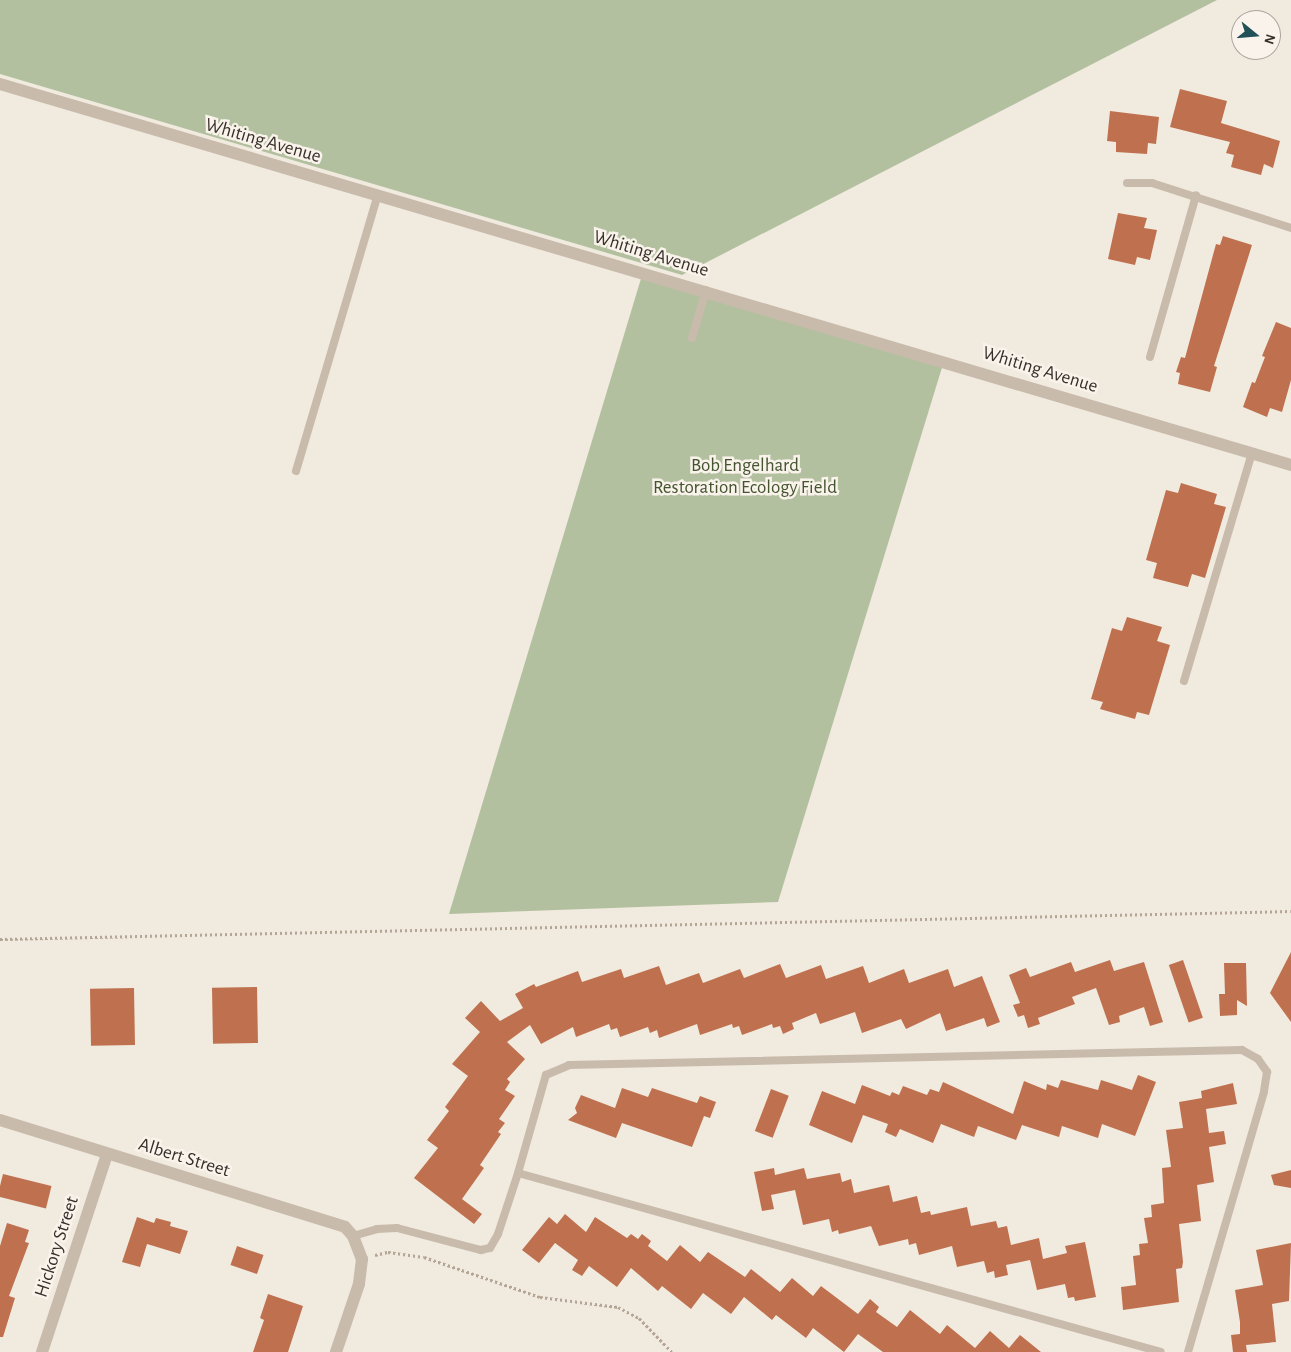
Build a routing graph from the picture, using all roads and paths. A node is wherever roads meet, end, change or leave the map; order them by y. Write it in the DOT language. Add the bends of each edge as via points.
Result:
graph roads {
  1 [pos="0,84"];
  2 [pos="1127,183"];
  3 [pos="378,194"];
  4 [pos="1196,196"];
  5 [pos="1291,228"];
  6 [pos="706,290"];
  7 [pos="692,338"];
  8 [pos="1150,357"];
  9 [pos="1252,453"];
  10 [pos="1291,465"];
  11 [pos="296,471"];
  12 [pos="1184,681"];
  13 [pos="1291,910"];
  14 [pos="0,939"];
  15 [pos="0,1120"];
  16 [pos="107,1154"];
  17 [pos="518,1173"];
  18 [pos="353,1236"];
  19 [pos="362,1259"];
  20 [pos="42,1352"];
  21 [pos="336,1352"];
  22 [pos="672,1352"];
  23 [pos="1161,1352"];
  24 [pos="1188,1352"];
  1 -- 3 [label="street, Whiting Avenue"];
  2 -- 4 [label="lane" via="1152,182"];
  3 -- 6 [label="street, Whiting Avenue"];
  3 -- 11 [label="lane"];
  4 -- 5 [label="lane"];
  4 -- 8 [label="lane"];
  6 -- 7 [label="lane"];
  6 -- 9 [label="street, Whiting Avenue"];
  9 -- 10 [label="street, Whiting Avenue"];
  9 -- 12 [label="lane"];
  13 -- 14 [label="path"];
  15 -- 16 [label="street, Albert Street"];
  16 -- 18 [label="street, Albert Street" via="327,1220 344,1227"];
  16 -- 20 [label="street, Hickory Street"];
  17 -- 18 [label="lane" via="498,1234 490,1248 481,1250 397,1228 377,1229"];
  17 -- 23 [label="lane"];
  17 -- 24 [label="lane" via="546,1075 569,1065 1242,1050 1258,1058 1267,1072 1264,1092"];
  18 -- 19 [label="street"];
  19 -- 21 [label="street" via="359,1284"];
  19 -- 22 [label="path" via="388,1252 424,1258 540,1297 618,1307 639,1318"];
}
